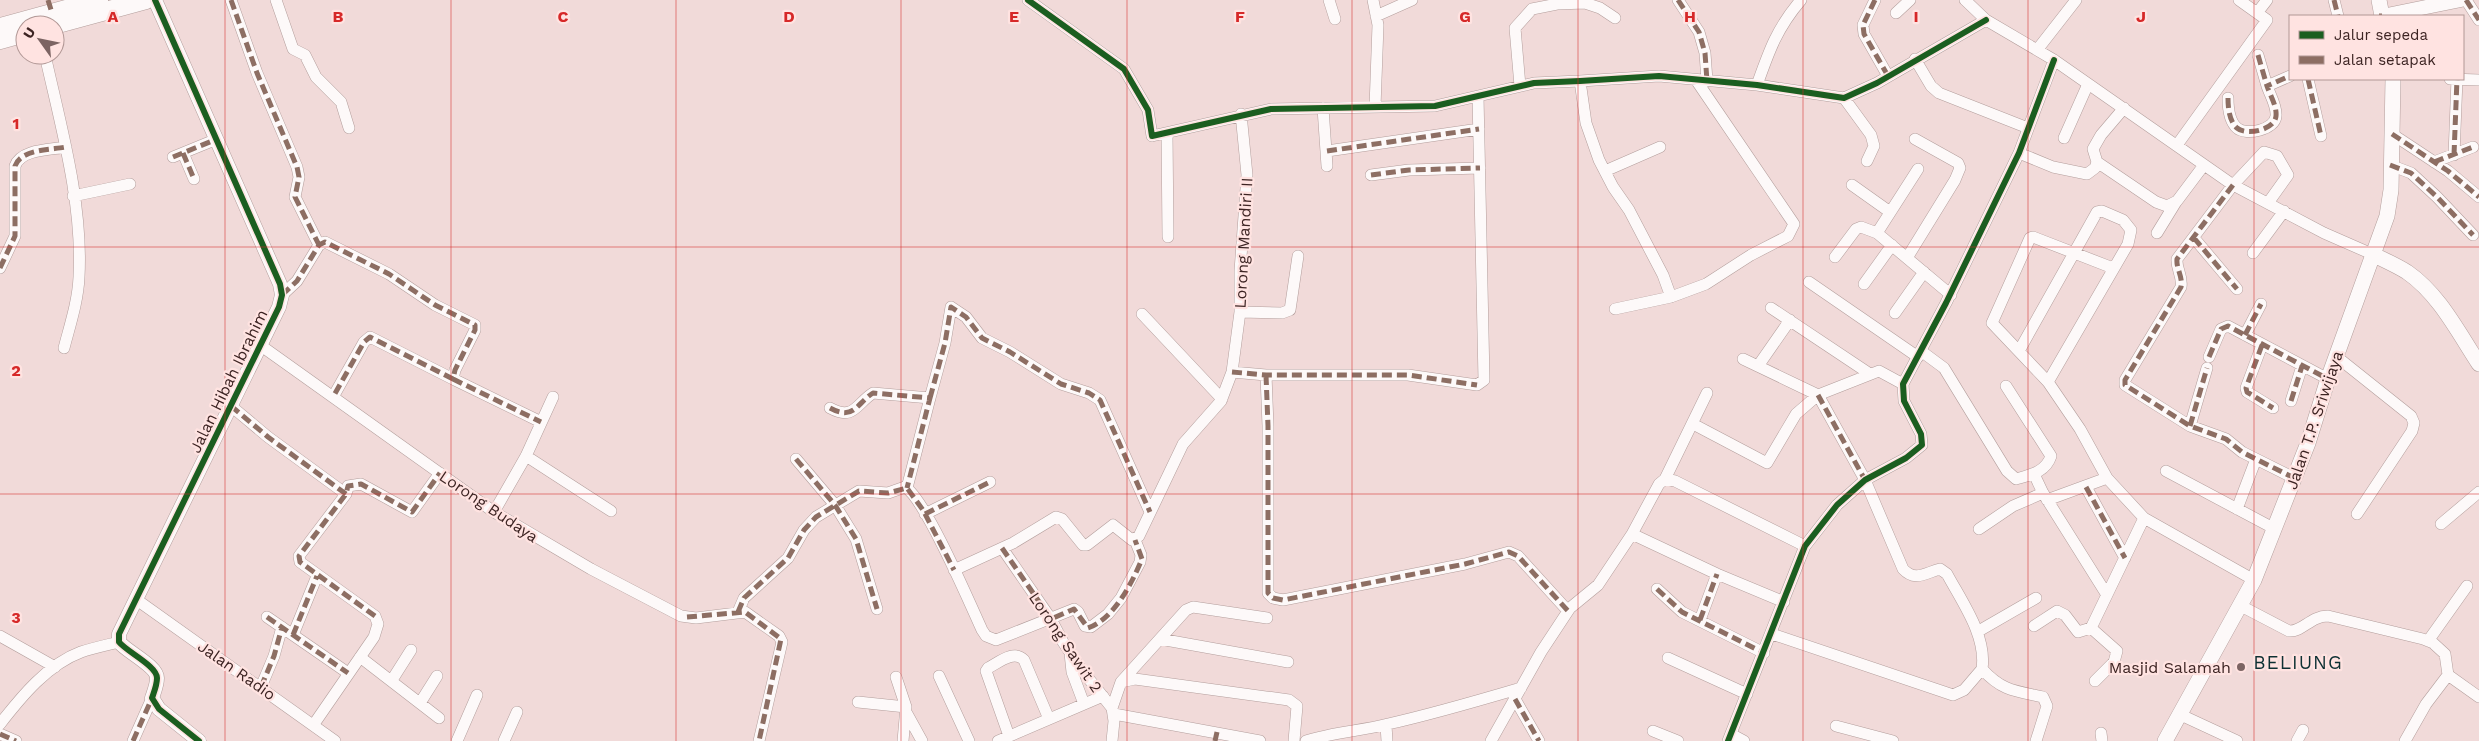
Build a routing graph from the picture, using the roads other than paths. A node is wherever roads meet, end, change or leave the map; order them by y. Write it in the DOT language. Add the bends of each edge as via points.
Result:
graph roads {
  1 [pos="99,0"];
  2 [pos="146,0"];
  3 [pos="155,0"];
  4 [pos="231,0"];
  5 [pos="276,0"];
  6 [pos="1028,0"];
  7 [pos="1329,0"];
  8 [pos="1372,0"];
  9 [pos="1412,0"];
  10 [pos="1678,0"];
  11 [pos="1801,0"];
  12 [pos="1875,0"];
  13 [pos="1910,0"];
  14 [pos="1965,0"];
  15 [pos="2076,0"];
  16 [pos="2239,0"];
  17 [pos="2267,0"];
  18 [pos="2334,0"];
  19 [pos="2379,0"];
  20 [pos="2460,0"];
  21 [pos="1896,13"];
  22 [pos="2257,13"];
  23 [pos="55,15"];
  24 [pos="58,15"];
  25 [pos="2338,15"];
  26 [pos="2381,15"];
  27 [pos="2386,15"];
  28 [pos="1376,16"];
  29 [pos="1615,18"];
  30 [pos="1335,19"];
  31 [pos="1986,20"];
  32 [pos="2479,20"];
  33 [pos="15,24"];
  34 [pos="0,27"];
  35 [pos="15,36"];
  36 [pos="0,40"];
  37 [pos="2037,50"];
  38 [pos="2258,56"];
  39 [pos="1915,59"];
  40 [pos="2054,60"];
  41 [pos="48,65"];
  42 [pos="1888,76"];
  43 [pos="2289,76"];
  44 [pos="2464,79"];
  45 [pos="1702,80"];
  46 [pos="2308,80"];
  47 [pos="2393,80"];
  48 [pos="2457,80"];
  49 [pos="2479,80"];
  50 [pos="1580,81"];
  51 [pos="2088,84"];
  52 [pos="1757,85"];
  53 [pos="1520,86"];
  54 [pos="2267,86"];
  55 [pos="1478,96"];
  56 [pos="1844,98"];
  57 [pos="2228,98"];
  58 [pos="1374,107"];
  59 [pos="1323,108"];
  60 [pos="2124,108"];
  61 [pos="1241,114"];
  62 [pos="349,128"];
  63 [pos="2028,128"];
  64 [pos="1479,129"];
  65 [pos="1168,133"];
  66 [pos="2392,134"];
  67 [pos="2321,136"];
  68 [pos="2064,138"];
  69 [pos="217,139"];
  70 [pos="1915,139"];
  71 [pos="2177,145"];
  72 [pos="66,147"];
  73 [pos="2473,147"];
  74 [pos="1660,148"];
  75 [pos="1327,151"];
  76 [pos="2019,153"];
  77 [pos="2454,155"];
  78 [pos="1867,161"];
  79 [pos="2097,162"];
  80 [pos="2434,162"];
  81 [pos="2204,165"];
  82 [pos="2390,165"];
  83 [pos="1327,166"];
  84 [pos="1480,168"];
  85 [pos="1918,169"];
  86 [pos="1604,171"];
  87 [pos="1371,175"];
  88 [pos="194,179"];
  89 [pos="130,184"];
  90 [pos="1852,185"];
  91 [pos="2233,185"];
  92 [pos="73,196"];
  93 [pos="2479,196"];
  94 [pos="2177,201"];
  95 [pos="2268,203"];
  96 [pos="2284,211"];
  97 [pos="1890,212"];
  98 [pos="1877,233"];
  99 [pos="2157,233"];
  100 [pos="2473,235"];
  101 [pos="1168,237"];
  102 [pos="2194,238"];
  103 [pos="319,245"];
  104 [pos="1892,245"];
  105 [pos="2075,252"];
  106 [pos="2253,252"];
  107 [pos="2372,254"];
  108 [pos="1298,256"];
  109 [pos="1835,257"];
  110 [pos="1908,258"];
  111 [pos="0,268"];
  112 [pos="2114,268"];
  113 [pos="1924,272"];
  114 [pos="1809,282"];
  115 [pos="1864,284"];
  116 [pos="2237,288"];
  117 [pos="282,295"];
  118 [pos="1950,295"];
  119 [pos="1671,297"];
  120 [pos="2261,304"];
  121 [pos="1771,308"];
  122 [pos="1615,309"];
  123 [pos="1240,312"];
  124 [pos="1895,313"];
  125 [pos="1142,314"];
  126 [pos="1790,320"];
  127 [pos="2244,335"];
  128 [pos="2262,344"];
  129 [pos="260,345"];
  130 [pos="64,348"];
  131 [pos="2019,351"];
  132 [pos="1919,354"];
  133 [pos="2337,357"];
  134 [pos="1743,359"];
  135 [pos="2479,364"];
  136 [pos="1758,366"];
  137 [pos="2302,366"];
  138 [pos="1232,372"];
  139 [pos="1870,374"];
  140 [pos="1266,375"];
  141 [pos="453,379"];
  142 [pos="2328,379"];
  143 [pos="2048,382"];
  144 [pos="1903,384"];
  145 [pos="2006,386"];
  146 [pos="1707,393"];
  147 [pos="1818,395"];
  148 [pos="333,397"];
  149 [pos="553,397"];
  150 [pos="930,398"];
  151 [pos="1222,399"];
  152 [pos="2291,402"];
  153 [pos="231,406"];
  154 [pos="830,408"];
  155 [pos="2273,408"];
  156 [pos="541,422"];
  157 [pos="1692,424"];
  158 [pos="2190,426"];
  159 [pos="526,456"];
  160 [pos="796,459"];
  161 [pos="2256,459"];
  162 [pos="2166,470"];
  163 [pos="440,473"];
  164 [pos="2034,474"];
  165 [pos="2107,478"];
  166 [pos="2294,478"];
  167 [pos="1665,479"];
  168 [pos="1865,480"];
  169 [pos="990,482"];
  170 [pos="2086,487"];
  171 [pos="907,488"];
  172 [pos="2479,492"];
  173 [pos="346,494"];
  174 [pos="2045,496"];
  175 [pos="835,505"];
  176 [pos="2237,508"];
  177 [pos="611,511"];
  178 [pos="494,512"];
  179 [pos="1150,512"];
  180 [pos="925,514"];
  181 [pos="2357,514"];
  182 [pos="2144,518"];
  183 [pos="2441,524"];
  184 [pos="1979,528"];
  185 [pos="2275,529"];
  186 [pos="1632,534"];
  187 [pos="1135,540"];
  188 [pos="1805,546"];
  189 [pos="1002,548"];
  190 [pos="2125,558"];
  191 [pos="954,570"];
  192 [pos="1717,574"];
  193 [pos="317,576"];
  194 [pos="2254,580"];
  195 [pos="2466,586"];
  196 [pos="1657,589"];
  197 [pos="2107,595"];
  198 [pos="2036,598"];
  199 [pos="137,600"];
  200 [pos="1784,602"];
  201 [pos="2241,606"];
  202 [pos="877,608"];
  203 [pos="1568,611"];
  204 [pos="738,612"];
  205 [pos="267,617"];
  206 [pos="1267,618"];
  207 [pos="1051,619"];
  208 [pos="1700,620"];
  209 [pos="2034,626"];
  210 [pos="282,627"];
  211 [pos="2092,628"];
  212 [pos="1977,632"];
  213 [pos="1772,634"];
  214 [pos="293,635"];
  215 [pos="0,636"];
  216 [pos="1160,639"];
  217 [pos="2428,641"];
  218 [pos="119,642"];
  219 [pos="411,650"];
  220 [pos="1070,652"];
  221 [pos="1764,653"];
  222 [pos="360,657"];
  223 [pos="1668,658"];
  224 [pos="1288,662"];
  225 [pos="55,667"];
  226 [pos="1982,669"];
  227 [pos="348,673"];
  228 [pos="2448,675"];
  229 [pos="437,676"];
  230 [pos="939,676"];
  231 [pos="896,677"];
  232 [pos="392,680"];
  233 [pos="2095,681"];
  234 [pos="1121,682"];
  235 [pos="261,687"];
  236 [pos="1522,688"];
  237 [pos="2477,692"];
  238 [pos="1747,694"];
  239 [pos="477,695"];
  240 [pos="1103,696"];
  241 [pos="152,698"];
  242 [pos="1515,699"];
  243 [pos="420,702"];
  244 [pos="858,702"];
  245 [pos="1084,704"];
  246 [pos="906,709"];
  247 [pos="1113,711"];
  248 [pos="517,712"];
  249 [pos="2181,714"];
  250 [pos="439,718"];
  251 [pos="1049,719"];
  252 [pos="0,724"];
  253 [pos="314,724"];
  254 [pos="1386,725"];
  255 [pos="1836,726"];
  256 [pos="2303,730"];
  257 [pos="1652,731"];
  258 [pos="0,734"];
  259 [pos="1216,736"];
  260 [pos="1729,738"];
  261 [pos="1004,739"];
  262 [pos="2230,740"];
  263 [pos="16,741"];
  264 [pos="133,741"];
  265 [pos="199,741"];
  266 [pos="335,741"];
  267 [pos="457,741"];
  268 [pos="504,741"];
  269 [pos="759,741"];
  270 [pos="903,741"];
  271 [pos="922,741"];
  272 [pos="969,741"];
  273 [pos="1112,741"];
  274 [pos="1260,741"];
  275 [pos="1294,741"];
  276 [pos="1306,741"];
  277 [pos="1387,741"];
  278 [pos="1491,741"];
  279 [pos="1539,741"];
  280 [pos="1678,741"];
  281 [pos="1744,741"];
  282 [pos="1893,741"];
  283 [pos="2036,741"];
  284 [pos="2165,741"];
  285 [pos="2297,741"];
  286 [pos="2404,741"];
  1 -- 23 [label="main road"];
  2 -- 24 [label="main road"];
  3 -- 69 [label="street, Jalan Hibah Ibrahim"];
  4 -- 103 [label="street" via="257,73 297,167 296,197"];
  5 -- 62 [label="street" via="293,49 305,55 316,78 341,102"];
  6 -- 65 [label="street" via="1119,64 1148,110 1152,136"];
  7 -- 30 [label="street"];
  8 -- 28 [label="street"];
  9 -- 28 [label="street"];
  10 -- 45 [label="street" via="1699,32 1705,53"];
  11 -- 52 [label="street" via="1783,20"];
  12 -- 42 [label="street" via="1863,25 1864,34"];
  13 -- 21 [label="street"];
  14 -- 31 [label="street"];
  15 -- 37 [label="street"];
  16 -- 22 [label="street"];
  17 -- 22 [label="street"];
  18 -- 25 [label="street"];
  19 -- 26 [label="main road"];
  20 -- 27 [label="street"];
  20 -- 32 [label="street"];
  22 -- 71 [label="street" via="2267,20"];
  28 -- 58 [label="street"];
  29 -- 53 [label="street" via="1586,3 1532,9 1515,28"];
  31 -- 37 [label="street"];
  31 -- 39 [label="street"];
  33 -- 34 [label="main road"];
  35 -- 36 [label="main road"];
  37 -- 40 [label="street"];
  38 -- 54 [label="street"];
  39 -- 42 [label="street"];
  39 -- 63 [label="street" via="1939,93"];
  40 -- 51 [label="street"];
  40 -- 63 [label="street"];
  41 -- 72 [label="street"];
  42 -- 56 [label="street"];
  43 -- 54 [label="street"];
  44 -- 49 [label="street"];
  45 -- 50 [label="street" via="1659,76"];
  45 -- 52 [label="street"];
  45 -- 119 [label="street" via="1794,224 1788,236 1751,254 1706,284"];
  46 -- 67 [label="street"];
  47 -- 66 [label="main road, Jalan T.P. Sriwijaya"];
  48 -- 77 [label="street"];
  50 -- 53 [label="street"];
  50 -- 86 [label="street" via="1586,122"];
  51 -- 60 [label="street"];
  51 -- 68 [label="street"];
  52 -- 56 [label="street"];
  53 -- 55 [label="street"];
  54 -- 57 [label="street" via="2276,118 2267,127 2250,132 2235,126 2228,111"];
  55 -- 58 [label="street" via="1435,106"];
  55 -- 64 [label="street"];
  56 -- 78 [label="street" via="1871,135 1874,146"];
  58 -- 59 [label="street"];
  59 -- 61 [label="street" via="1271,109"];
  59 -- 75 [label="street"];
  60 -- 71 [label="street"];
  60 -- 79 [label="street" via="2093,149"];
  61 -- 65 [label="street"];
  61 -- 123 [label="street, Lorong Mandiri II" via="1247,175"];
  63 -- 76 [label="street"];
  64 -- 75 [label="street"];
  64 -- 84 [label="street"];
  65 -- 101 [label="street"];
  66 -- 80 [label="street"];
  66 -- 82 [label="main road, Jalan T.P. Sriwijaya"];
  69 -- 88 [label="street" via="178,155"];
  69 -- 117 [label="street, Jalan Hibah Ibrahim"];
  70 -- 110 [label="street" via="1958,163 1960,168"];
  71 -- 81 [label="street"];
  72 -- 92 [label="street"];
  72 -- 111 [label="street" via="17,159 15,236"];
  73 -- 77 [label="street"];
  74 -- 86 [label="street"];
  75 -- 83 [label="street"];
  76 -- 79 [label="street" via="2053,167 2087,174"];
  76 -- 118 [label="street"];
  77 -- 80 [label="street"];
  79 -- 94 [label="street" via="2162,205"];
  80 -- 93 [label="street"];
  81 -- 91 [label="street"];
  81 -- 94 [label="street"];
  82 -- 100 [label="street" via="2411,173"];
  82 -- 107 [label="main road, Jalan T.P. Sriwijaya" via="2387,216"];
  84 -- 87 [label="street" via="1409,170"];
  84 -- 140 [label="street" via="1482,383 1408,375"];
  85 -- 97 [label="street"];
  86 -- 119 [label="street" via="1629,210"];
  89 -- 92 [label="street"];
  90 -- 97 [label="street"];
  91 -- 95 [label="street"];
  91 -- 95 [label="street" via="2260,153 2269,152 2277,156 2288,175"];
  91 -- 102 [label="street"];
  92 -- 130 [label="street" via="79,278"];
  94 -- 99 [label="street"];
  95 -- 96 [label="street"];
  96 -- 106 [label="street"];
  96 -- 107 [label="street"];
  97 -- 98 [label="street"];
  98 -- 104 [label="street"];
  98 -- 109 [label="street" via="1860,227 1856,229"];
  102 -- 116 [label="street"];
  102 -- 158 [label="street" via="2177,259 2182,277 2176,297 2124,385"];
  103 -- 117 [label="street" via="297,281"];
  103 -- 141 [label="street" via="325,242 337,247 473,324 475,330"];
  104 -- 110 [label="street"];
  104 -- 115 [label="street"];
  105 -- 112 [label="street"];
  105 -- 112 [label="street" via="2097,212 2108,213 2123,220 2131,230 2128,244"];
  105 -- 131 [label="street"];
  105 -- 131 [label="street" via="2033,237 2027,242 1992,323"];
  107 -- 133 [label="main road, Jalan T.P. Sriwijaya"];
  107 -- 135 [label="main road" via="2407,273 2426,288"];
  108 -- 123 [label="street" via="1290,310 1282,313"];
  110 -- 113 [label="street"];
  112 -- 143 [label="street"];
  113 -- 118 [label="street"];
  113 -- 124 [label="street"];
  114 -- 132 [label="street"];
  117 -- 129 [label="street, Jalan Hibah Ibrahim" via="280,307"];
  118 -- 132 [label="street"];
  119 -- 122 [label="street"];
  120 -- 127 [label="street"];
  121 -- 126 [label="street"];
  123 -- 138 [label="street, Lorong Mandiri II"];
  125 -- 151 [label="street"];
  126 -- 136 [label="street"];
  126 -- 139 [label="street"];
  127 -- 128 [label="street"];
  127 -- 158 [label="street" via="2224,326 2208,363"];
  128 -- 137 [label="street"];
  128 -- 155 [label="street" via="2246,392"];
  129 -- 148 [label="street, Lorong Budaya"];
  129 -- 153 [label="street, Jalan Hibah Ibrahim"];
  131 -- 143 [label="street"];
  132 -- 144 [label="street"];
  132 -- 164 [label="street" via="1944,368 2007,471 2016,479"];
  133 -- 142 [label="main road, Jalan T.P. Sriwijaya"];
  133 -- 181 [label="street" via="2411,416 2414,423 2412,431"];
  134 -- 136 [label="street"];
  136 -- 147 [label="street"];
  137 -- 142 [label="street"];
  137 -- 152 [label="street"];
  138 -- 140 [label="street"];
  138 -- 151 [label="street, Lorong Mandiri II"];
  139 -- 144 [label="street" via="1879,371"];
  139 -- 147 [label="street"];
  140 -- 203 [label="street" via="1268,593 1273,598 1283,600 1509,552 1518,556"];
  141 -- 148 [label="street" via="370,337"];
  141 -- 156 [label="street"];
  142 -- 166 [label="main road, Jalan T.P. Sriwijaya"];
  143 -- 165 [label="street" via="2080,429"];
  144 -- 168 [label="street" via="1904,401 1922,434 1922,445 1906,458"];
  145 -- 164 [label="street" via="2051,456 2048,464"];
  146 -- 157 [label="street"];
  147 -- 157 [label="street" via="1796,414 1767,463"];
  147 -- 168 [label="street"];
  148 -- 163 [label="street, Lorong Budaya"];
  149 -- 156 [label="street"];
  150 -- 154 [label="street" via="873,393 853,411 839,412"];
  150 -- 171 [label="street"];
  150 -- 179 [label="street" via="951,307 966,317 982,338 1061,384 1100,400"];
  151 -- 179 [label="street" via="1186,439"];
  153 -- 173 [label="street"];
  153 -- 199 [label="street, Jalan Hibah Ibrahim"];
  156 -- 159 [label="street"];
  157 -- 167 [label="street"];
  158 -- 161 [label="street" via="2226,439"];
  159 -- 177 [label="street"];
  159 -- 178 [label="street"];
  160 -- 175 [label="street"];
  161 -- 166 [label="street"];
  161 -- 176 [label="street"];
  162 -- 176 [label="street"];
  163 -- 173 [label="street" via="412,512 361,484 348,486"];
  163 -- 178 [label="street, Lorong Budaya"];
  164 -- 174 [label="street"];
  165 -- 170 [label="street"];
  165 -- 182 [label="street"];
  166 -- 185 [label="main road, Jalan T.P. Sriwijaya"];
  167 -- 186 [label="street" via="1659,484"];
  167 -- 188 [label="street" via="1675,481"];
  168 -- 188 [label="street" via="1837,505"];
  168 -- 212 [label="street" via="1903,569 1916,577 1940,569 1947,574"];
  169 -- 180 [label="street"];
  170 -- 174 [label="street"];
  170 -- 190 [label="street"];
  171 -- 175 [label="street" via="888,493 859,491"];
  171 -- 180 [label="street"];
  172 -- 183 [label="street"];
  173 -- 193 [label="street" via="299,556 300,562"];
  174 -- 184 [label="street" via="2013,506"];
  174 -- 197 [label="street"];
  175 -- 202 [label="street" via="860,548"];
  175 -- 204 [label="street" via="804,530 790,555 744,598"];
  176 -- 185 [label="street"];
  178 -- 204 [label="street, Lorong Budaya" via="591,569 681,616 696,618"];
  179 -- 187 [label="street"];
  180 -- 191 [label="street"];
  182 -- 190 [label="street"];
  182 -- 194 [label="street"];
  185 -- 194 [label="main road, Jalan T.P. Sriwijaya"];
  186 -- 192 [label="street"];
  186 -- 203 [label="street" via="1595,588"];
  187 -- 189 [label="street" via="1113,525 1083,545 1062,519 1056,517"];
  187 -- 207 [label="street" via="1142,559 1124,594 1108,614 1088,628 1074,609"];
  188 -- 200 [label="street"];
  189 -- 191 [label="street"];
  189 -- 207 [label="street, Lorong Sawit 2"];
  190 -- 197 [label="street"];
  191 -- 207 [label="street" via="986,636 996,640"];
  192 -- 200 [label="street"];
  192 -- 208 [label="street"];
  193 -- 214 [label="street"];
  193 -- 222 [label="street" via="375,616 377,631"];
  194 -- 201 [label="main road, Jalan T.P. Sriwijaya"];
  195 -- 217 [label="street"];
  196 -- 208 [label="street" via="1682,612"];
  197 -- 211 [label="street"];
  198 -- 212 [label="street"];
  199 -- 218 [label="street, Jalan Hibah Ibrahim" via="119,634"];
  199 -- 235 [label="street, Jalan Radio"];
  200 -- 213 [label="street"];
  201 -- 217 [label="street" via="2289,631 2313,618 2328,616"];
  201 -- 249 [label="main road, Jalan T.P. Sriwijaya"];
  203 -- 236 [label="street"];
  204 -- 269 [label="street" via="747,612 781,639"];
  205 -- 210 [label="street"];
  206 -- 216 [label="street" via="1193,607 1186,610"];
  207 -- 220 [label="street, Lorong Sawit 2"];
  208 -- 221 [label="street"];
  209 -- 211 [label="street" via="2057,611 2065,615 2078,632"];
  210 -- 214 [label="street"];
  210 -- 235 [label="street"];
  211 -- 233 [label="street" via="2117,651 2114,662"];
  212 -- 226 [label="street" via="1983,652"];
  213 -- 221 [label="street"];
  213 -- 226 [label="street" via="1953,695 1964,690"];
  214 -- 227 [label="street"];
  215 -- 225 [label="street"];
  216 -- 224 [label="street"];
  216 -- 234 [label="street"];
  217 -- 228 [label="street" via="2445,654"];
  218 -- 225 [label="street" via="80,652"];
  218 -- 241 [label="street" via="156,674"];
  219 -- 232 [label="street"];
  220 -- 240 [label="street, Lorong Sawit 2"];
  220 -- 245 [label="street" via="1072,672"];
  221 -- 238 [label="street"];
  222 -- 227 [label="street"];
  222 -- 232 [label="street"];
  223 -- 238 [label="street"];
  225 -- 252 [label="street" via="20,698"];
  226 -- 283 [label="street" via="1995,683 2008,690 2046,700"];
  227 -- 253 [label="street"];
  228 -- 237 [label="street"];
  228 -- 286 [label="street" via="2422,709"];
  229 -- 243 [label="street"];
  230 -- 272 [label="street"];
  231 -- 246 [label="street"];
  232 -- 243 [label="street"];
  234 -- 247 [label="street"];
  234 -- 275 [label="street" via="1135,680 1289,700 1297,706 1298,713"];
  235 -- 253 [label="street, Jalan Radio"];
  236 -- 242 [label="street"];
  236 -- 254 [label="street"];
  238 -- 260 [label="street"];
  239 -- 267 [label="street"];
  240 -- 245 [label="street"];
  240 -- 247 [label="street, Lorong Sawit 2"];
  241 -- 264 [label="street"];
  241 -- 265 [label="street" via="159,709"];
  242 -- 278 [label="street"];
  242 -- 279 [label="street"];
  243 -- 250 [label="street"];
  244 -- 246 [label="street"];
  245 -- 251 [label="street"];
  246 -- 270 [label="street"];
  246 -- 271 [label="street"];
  247 -- 259 [label="street"];
  247 -- 273 [label="street"];
  248 -- 268 [label="street"];
  249 -- 262 [label="street"];
  249 -- 284 [label="main road, Jalan T.P. Sriwijaya"];
  251 -- 261 [label="street"];
  251 -- 261 [label="street" via="1024,660 1013,655 986,671"];
  253 -- 266 [label="street, Jalan Radio"];
  254 -- 276 [label="street" via="1329,733"];
  254 -- 277 [label="street"];
  255 -- 282 [label="street"];
  256 -- 285 [label="street"];
  257 -- 280 [label="street"];
  258 -- 263 [label="street"];
  259 -- 274 [label="street"];
  260 -- 281 [label="street"];
}
